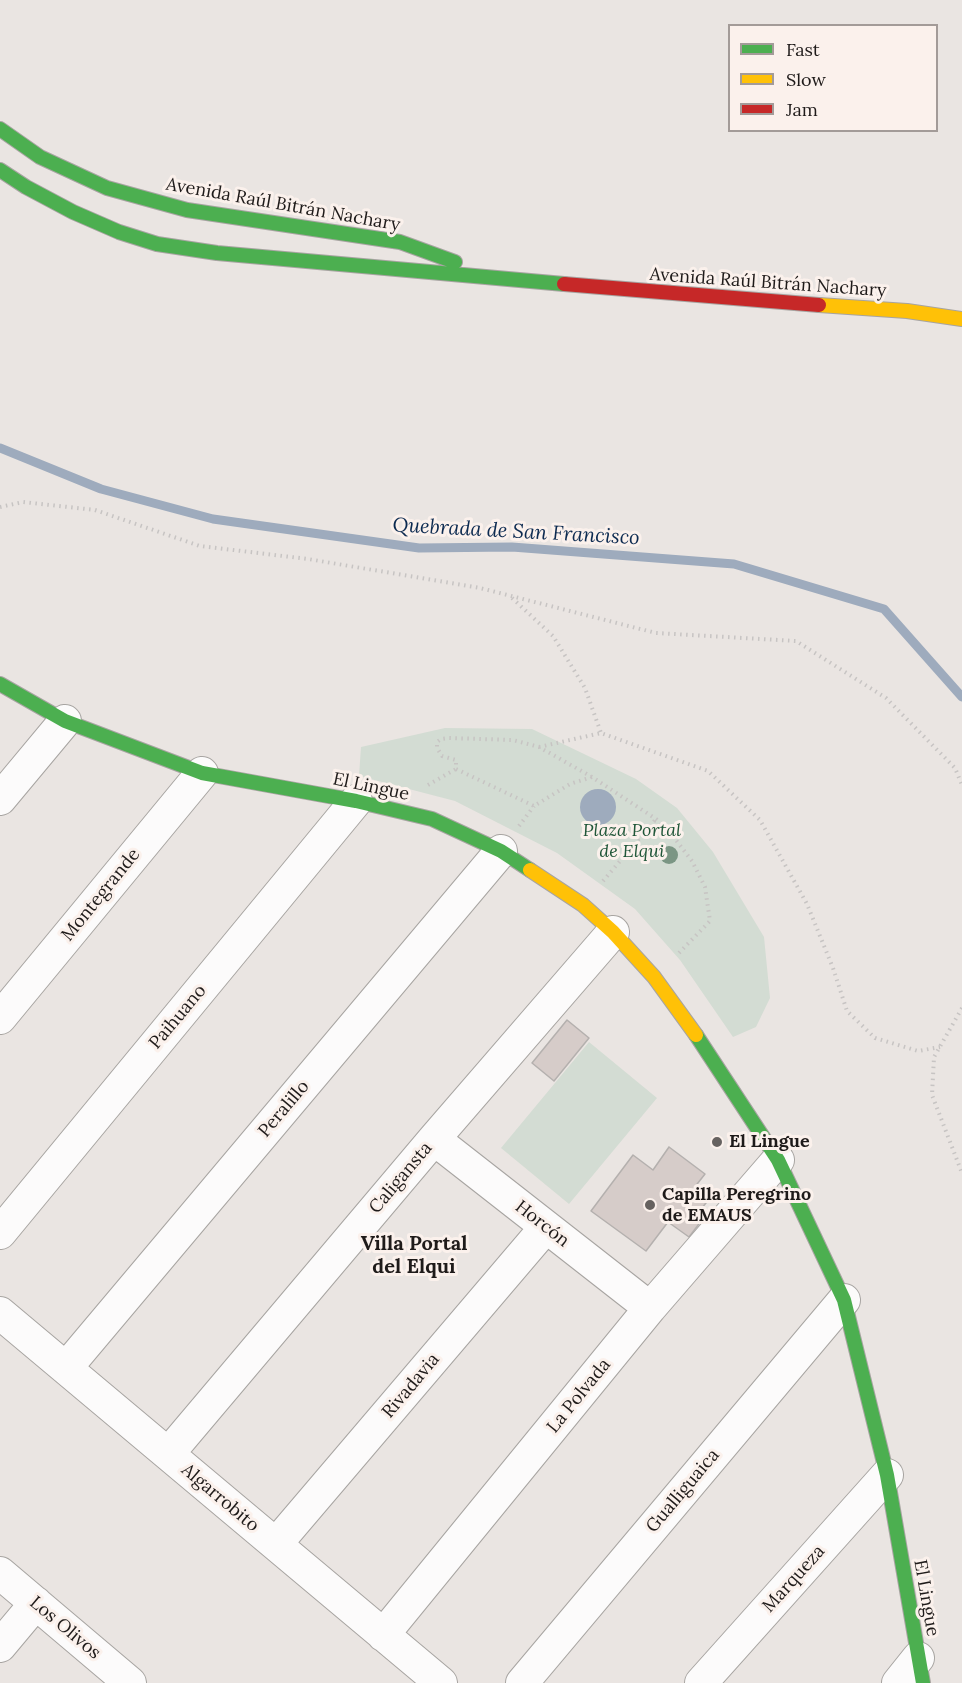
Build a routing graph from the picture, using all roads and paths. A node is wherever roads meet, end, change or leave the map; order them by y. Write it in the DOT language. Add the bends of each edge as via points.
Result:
graph roads {
  1 [pos="0,129"];
  2 [pos="0,170"];
  3 [pos="499,278"];
  4 [pos="962,319"];
  5 [pos="0,507"];
  6 [pos="510,596"];
  7 [pos="0,684"];
  8 [pos="65,721"];
  9 [pos="601,733"];
  10 [pos="539,747"];
  11 [pos="202,773"];
  12 [pos="592,777"];
  13 [pos="962,784"];
  14 [pos="0,799"];
  15 [pos="356,801"];
  16 [pos="656,819"];
  17 [pos="501,851"];
  18 [pos="583,904"];
  19 [pos="613,932"];
  20 [pos="654,977"];
  21 [pos="962,1008"];
  22 [pos="0,1018"];
  23 [pos="940,1047"];
  24 [pos="434,1139"];
  25 [pos="778,1160"];
  26 [pos="962,1173"];
  27 [pos="546,1227"];
  28 [pos="0,1233"];
  29 [pos="844,1300"];
  30 [pos="650,1308"];
  31 [pos="0,1312"];
  32 [pos="66,1368"];
  33 [pos="168,1454"];
  34 [pos="886,1475"];
  35 [pos="276,1544"];
  36 [pos="0,1573"];
  37 [pos="36,1603"];
  38 [pos="383,1635"];
  39 [pos="0,1646"];
  40 [pos="921,1671"];
  41 [pos="130,1683"];
  42 [pos="441,1683"];
  43 [pos="522,1683"];
  44 [pos="701,1683"];
  45 [pos="898,1683"];
  1 -- 3 [label="street, Avenida Raúl Bitrán Nachary" via="40,158 107,188 187,210 400,242"];
  2 -- 3 [label="street, Avenida Raúl Bitrán Nachary" via="73,212 157,244 217,253"];
  3 -- 4 [label="street, Avenida Raúl Bitrán Nachary" via="907,311"];
  5 -- 6 [label="path" via="23,502 95,510 200,546 308,559"];
  6 -- 9 [label="path" via="552,636 585,688"];
  6 -- 13 [label="path" via="656,633 796,641 886,698 955,768"];
  7 -- 8 [label="street, El Lingue"];
  8 -- 11 [label="street, El Lingue"];
  8 -- 14 [label="street"];
  9 -- 10 [label="path"];
  9 -- 23 [label="path" via="708,771 760,820 807,904 847,1011 875,1038 918,1051"];
  10 -- 12 [label="path"];
  10 -- 12 [label="path" via="513,740 448,738 437,742 436,748 442,756 456,760 456,769 534,806 570,784"];
  11 -- 15 [label="street, El Lingue"];
  11 -- 22 [label="street, Montegrande"];
  12 -- 16 [label="path"];
  15 -- 17 [label="street, El Lingue" via="432,819"];
  15 -- 28 [label="street, Paihuano"];
  16 -- 18 [label="path"];
  16 -- 20 [label="path" via="692,861 705,887 710,921"];
  17 -- 18 [label="street, El Lingue"];
  17 -- 32 [label="street, Peralillo"];
  18 -- 19 [label="street, El Lingue"];
  19 -- 20 [label="street, El Lingue"];
  19 -- 24 [label="street, Caligansta"];
  20 -- 25 [label="street, El Lingue"];
  21 -- 23 [label="path"];
  23 -- 26 [label="path" via="934,1057 932,1095"];
  24 -- 27 [label="street, Horcón"];
  24 -- 33 [label="street, Caligansta"];
  25 -- 29 [label="street, El Lingue"];
  25 -- 30 [label="street, La Polvada"];
  27 -- 30 [label="street, Horcón"];
  27 -- 35 [label="street, Rivadavia"];
  29 -- 34 [label="street, El Lingue"];
  29 -- 43 [label="street, Gualliguaica"];
  30 -- 38 [label="street, La Polvada"];
  31 -- 32 [label="street, Algarrobito"];
  32 -- 33 [label="street, Algarrobito"];
  33 -- 35 [label="street, Algarrobito"];
  34 -- 40 [label="street, El Lingue"];
  34 -- 44 [label="street, Marqueza"];
  35 -- 38 [label="street, Algarrobito"];
  36 -- 37 [label="street, Los Olivos"];
  37 -- 39 [label="street"];
  37 -- 41 [label="street, Los Olivos"];
  38 -- 42 [label="street, Algarrobito"];
  40 -- 45 [label="street"];
}
